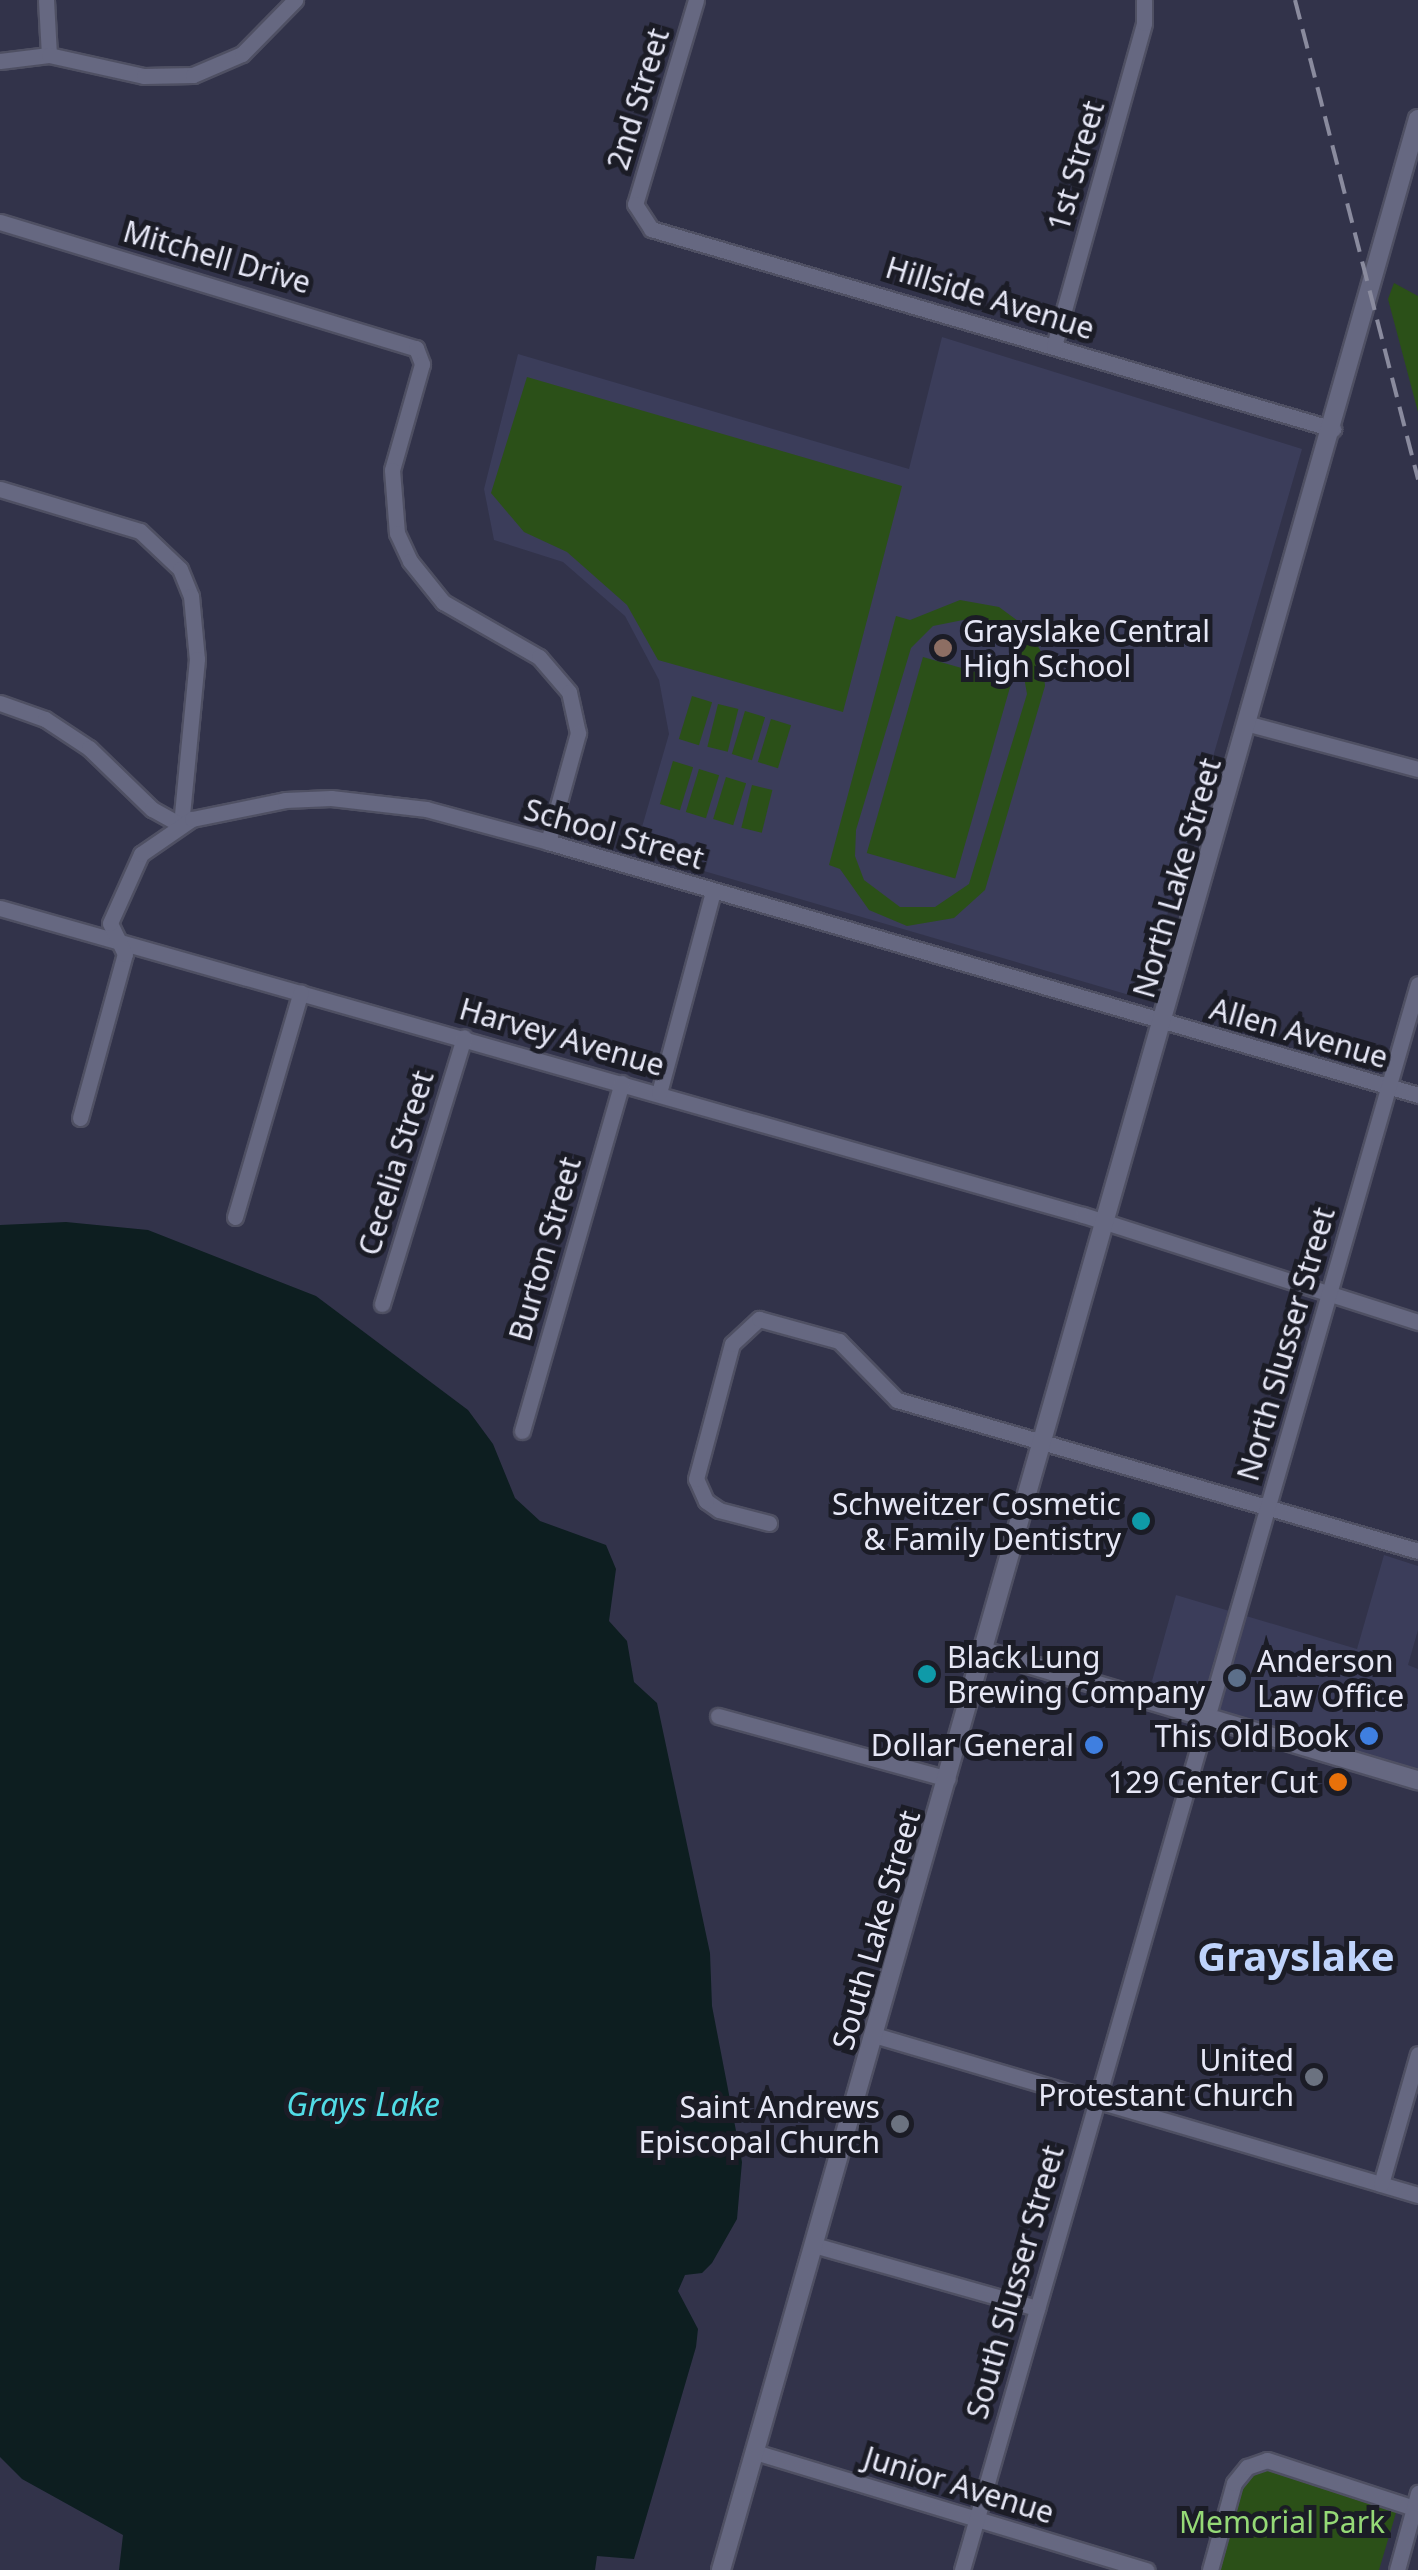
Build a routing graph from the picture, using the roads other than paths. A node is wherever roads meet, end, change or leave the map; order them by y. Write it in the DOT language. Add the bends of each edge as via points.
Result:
graph roads {
  1 [pos="46,0"];
  2 [pos="295,0"];
  3 [pos="696,0"];
  4 [pos="1144,0"];
  5 [pos="48,55"];
  6 [pos="0,61"];
  7 [pos="1418,119"];
  8 [pos="636,213"];
  9 [pos="0,222"];
  10 [pos="1054,346"];
  11 [pos="1333,429"];
  12 [pos="0,490"];
  13 [pos="0,702"];
  14 [pos="1248,724"];
  15 [pos="1418,769"];
  16 [pos="181,825"];
  17 [pos="548,842"];
  18 [pos="713,892"];
  19 [pos="0,908"];
  20 [pos="115,941"];
  21 [pos="1418,984"];
  22 [pos="301,992"];
  23 [pos="1164,1024"];
  24 [pos="464,1037"];
  25 [pos="622,1082"];
  26 [pos="1388,1088"];
  27 [pos="659,1093"];
  28 [pos="1418,1095"];
  29 [pos="80,1118"];
  30 [pos="234,1216"];
  31 [pos="1106,1226"];
  32 [pos="1328,1295"];
  33 [pos="382,1304"];
  34 [pos="1418,1322"];
  35 [pos="522,1431"];
  36 [pos="1044,1444"];
  37 [pos="1268,1507"];
  38 [pos="768,1523"];
  39 [pos="1418,1550"];
  40 [pos="984,1651"];
  41 [pos="718,1716"];
  42 [pos="1203,1719"];
  43 [pos="948,1778"];
  44 [pos="1418,1780"];
  45 [pos="874,2035"];
  46 [pos="1418,2054"];
  47 [pos="1094,2100"];
  48 [pos="1380,2184"];
  49 [pos="1418,2196"];
  50 [pos="814,2245"];
  51 [pos="1037,2308"];
  52 [pos="755,2452"];
  53 [pos="1416,2500"];
  54 [pos="977,2519"];
  55 [pos="721,2570"];
  56 [pos="962,2570"];
  57 [pos="1147,2570"];
  58 [pos="1210,2570"];
  59 [pos="1397,2570"];
  1 -- 5 [label="street"];
  2 -- 5 [label="street" via="242,54 193,75 144,76"];
  3 -- 8 [label="street, 2nd Street"];
  4 -- 10 [label="street, 1st Street" via="1144,24"];
  5 -- 6 [label="street"];
  7 -- 11 [label="street, North Lake Street"];
  8 -- 10 [label="street, Hillside Avenue" via="650,229"];
  9 -- 17 [label="street, Mitchell Drive" via="416,348 422,364 392,470 398,533 410,562 442,602 539,657 569,692 578,733"];
  10 -- 11 [label="street, Hillside Avenue"];
  11 -- 14 [label="street, North Lake Street"];
  12 -- 16 [label="street" via="140,531 180,570 191,596 197,660"];
  13 -- 16 [label="street" via="45,719 89,748 152,808"];
  14 -- 15 [label="street"];
  14 -- 23 [label="street, North Lake Street"];
  16 -- 17 [label="street, School Street" via="229,810 331,798 426,810"];
  16 -- 20 [label="street, School Street" via="141,854 126,876 110,923"];
  17 -- 18 [label="street, School Street"];
  18 -- 23 [label="street, School Street"];
  18 -- 27 [label="street"];
  19 -- 20 [label="street, Harvey Avenue"];
  20 -- 22 [label="street, Harvey Avenue"];
  20 -- 29 [label="street, School Street" via="125,954"];
  21 -- 26 [label="street, North Slusser Street"];
  22 -- 24 [label="street, Harvey Avenue"];
  22 -- 30 [label="street"];
  23 -- 26 [label="street, Allen Avenue"];
  23 -- 31 [label="street, North Lake Street"];
  24 -- 25 [label="street, Harvey Avenue"];
  24 -- 33 [label="street, Cecelia Street"];
  25 -- 27 [label="street, Harvey Avenue"];
  25 -- 35 [label="street, Burton Street"];
  26 -- 28 [label="street, Allen Avenue"];
  26 -- 32 [label="street, North Slusser Street"];
  27 -- 31 [label="street, Harvey Avenue"];
  31 -- 32 [label="street, Harvey Avenue"];
  31 -- 36 [label="street, North Lake Street"];
  32 -- 34 [label="street, Harvey Avenue"];
  32 -- 37 [label="street, North Slusser Street"];
  36 -- 37 [label="street"];
  36 -- 38 [label="street" via="897,1400 839,1341 759,1318 732,1344 696,1479 706,1501 719,1510"];
  36 -- 40 [label="street, North Lake Street"];
  37 -- 39 [label="street"];
  37 -- 42 [label="street, North Slusser Street"];
  40 -- 42 [label="street"];
  40 -- 43 [label="street, South Lake Street"];
  41 -- 43 [label="street"];
  42 -- 44 [label="street"];
  42 -- 47 [label="street, South Slusser Street"];
  43 -- 45 [label="street, South Lake Street"];
  45 -- 47 [label="street"];
  45 -- 50 [label="street, South Lake Street"];
  46 -- 48 [label="street"];
  47 -- 48 [label="street"];
  47 -- 51 [label="street, South Slusser Street"];
  48 -- 49 [label="street"];
  50 -- 51 [label="street"];
  50 -- 52 [label="street, South Lake Street"];
  51 -- 54 [label="street, South Slusser Street"];
  52 -- 54 [label="street, Junior Avenue"];
  52 -- 55 [label="street, South Lake Street"];
  53 -- 58 [label="street" via="1267,2460 1246,2467 1234,2483"];
  53 -- 59 [label="street"];
  54 -- 56 [label="street, South Slusser Street"];
  54 -- 57 [label="street, Junior Avenue"];
}
